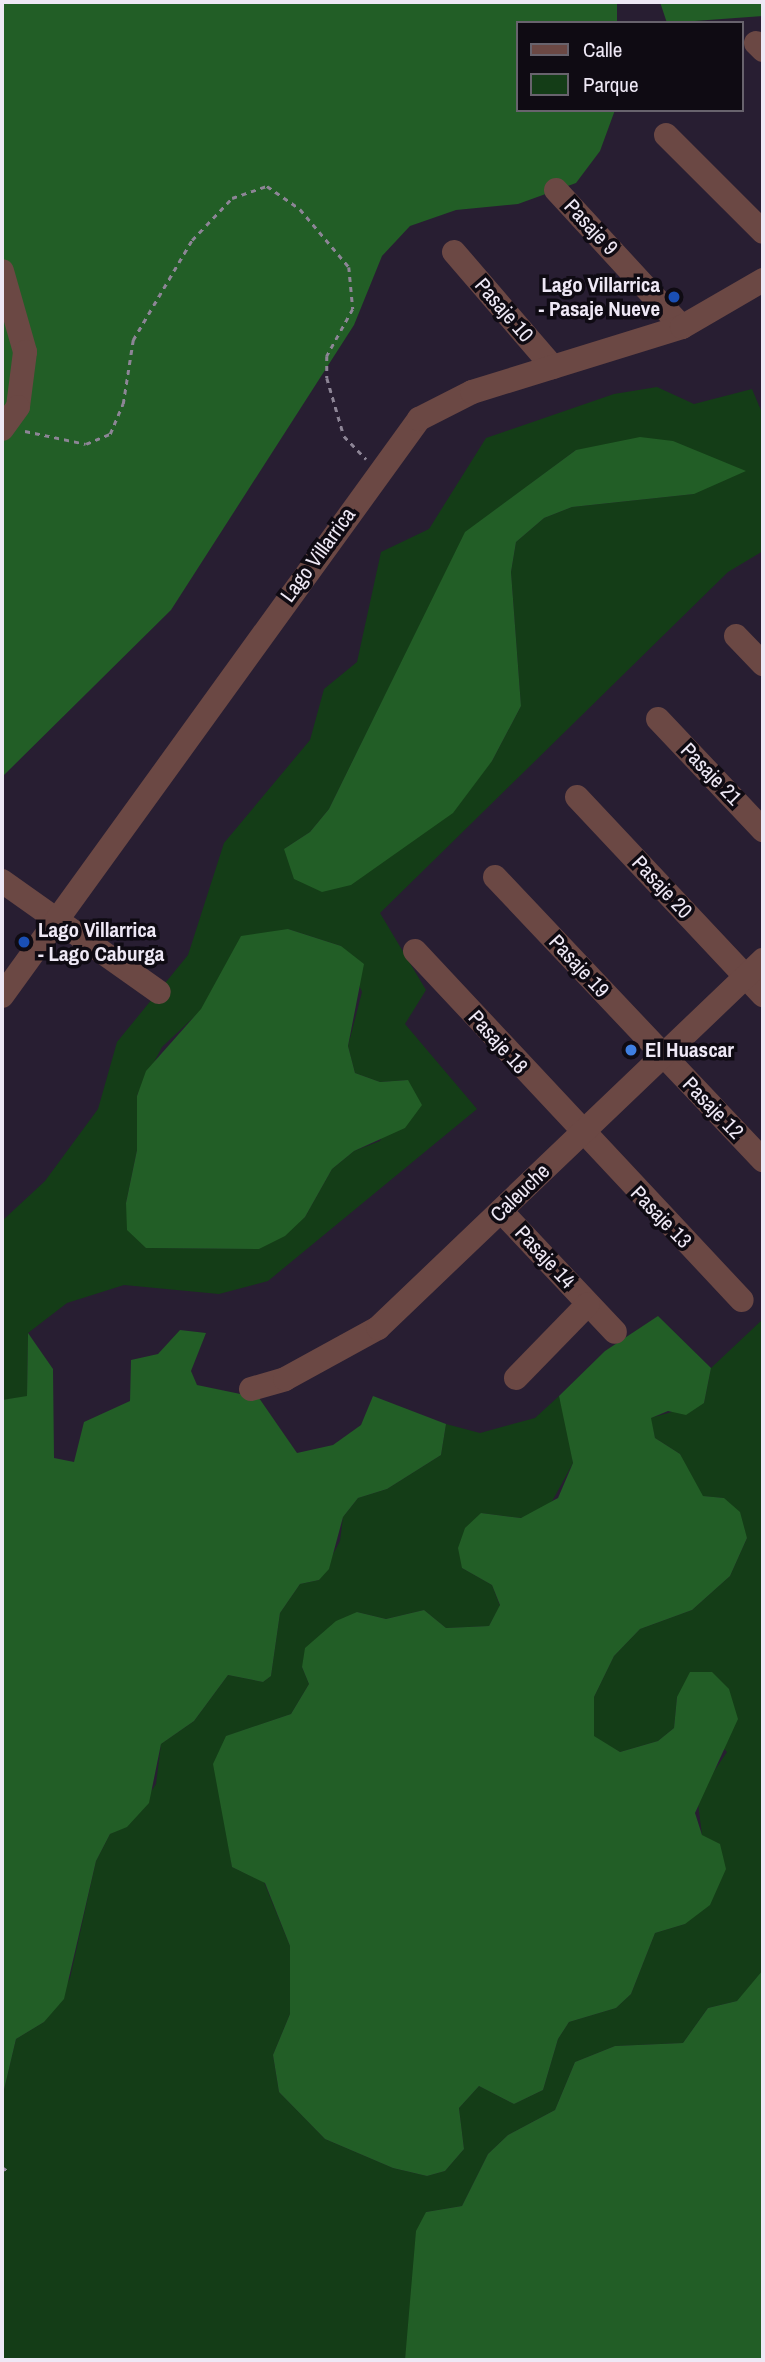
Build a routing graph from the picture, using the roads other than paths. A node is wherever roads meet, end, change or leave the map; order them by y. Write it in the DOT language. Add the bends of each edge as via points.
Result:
graph roads {
  1 [pos="666,135"];
  2 [pos="556,190"];
  3 [pos="763,232"];
  4 [pos="454,252"];
  5 [pos="2,271"];
  6 [pos="763,280"];
  7 [pos="682,327"];
  8 [pos="553,367"];
  9 [pos="11,430"];
  10 [pos="736,636"];
  11 [pos="763,664"];
  12 [pos="658,719"];
  13 [pos="577,797"];
  14 [pos="763,830"];
  15 [pos="495,877"];
  16 [pos="2,881"];
  17 [pos="56,919"];
  18 [pos="415,951"];
  19 [pos="755,968"];
  20 [pos="159,992"];
  21 [pos="763,995"];
  22 [pos="2,996"];
  23 [pos="663,1056"];
  24 [pos="581,1134"];
  25 [pos="763,1160"];
  26 [pos="501,1211"];
  27 [pos="742,1300"];
  28 [pos="588,1304"];
  29 [pos="615,1332"];
  30 [pos="516,1378"];
  31 [pos="251,1389"];
  1 -- 3 [label="street"];
  2 -- 7 [label="street, Pasaje 9"];
  4 -- 8 [label="street, Pasaje 10"];
  5 -- 9 [label="street" via="25,352"];
  6 -- 7 [label="street, Lago Villarrica"];
  7 -- 8 [label="street, Lago Villarrica"];
  8 -- 17 [label="street, Lago Villarrica" via="430,411 382,466"];
  10 -- 11 [label="street"];
  12 -- 14 [label="street, Pasaje 21"];
  13 -- 19 [label="street, Pasaje 20"];
  15 -- 23 [label="street, Pasaje 19"];
  16 -- 17 [label="street"];
  17 -- 20 [label="street"];
  17 -- 22 [label="street, Lago Villarrica"];
  18 -- 24 [label="street, Pasaje 18"];
  19 -- 21 [label="street, Pasaje 20"];
  19 -- 23 [label="street, Caleuche"];
  23 -- 24 [label="street, Caleuche"];
  23 -- 25 [label="street, Pasaje 12"];
  24 -- 26 [label="street, Caleuche"];
  24 -- 27 [label="street, Pasaje 13"];
  26 -- 28 [label="street, Pasaje 14"];
  26 -- 31 [label="street, Caleuche" via="378,1328 285,1379"];
  28 -- 29 [label="street, Pasaje 14"];
  28 -- 30 [label="street, Pasaje 14"];
}
